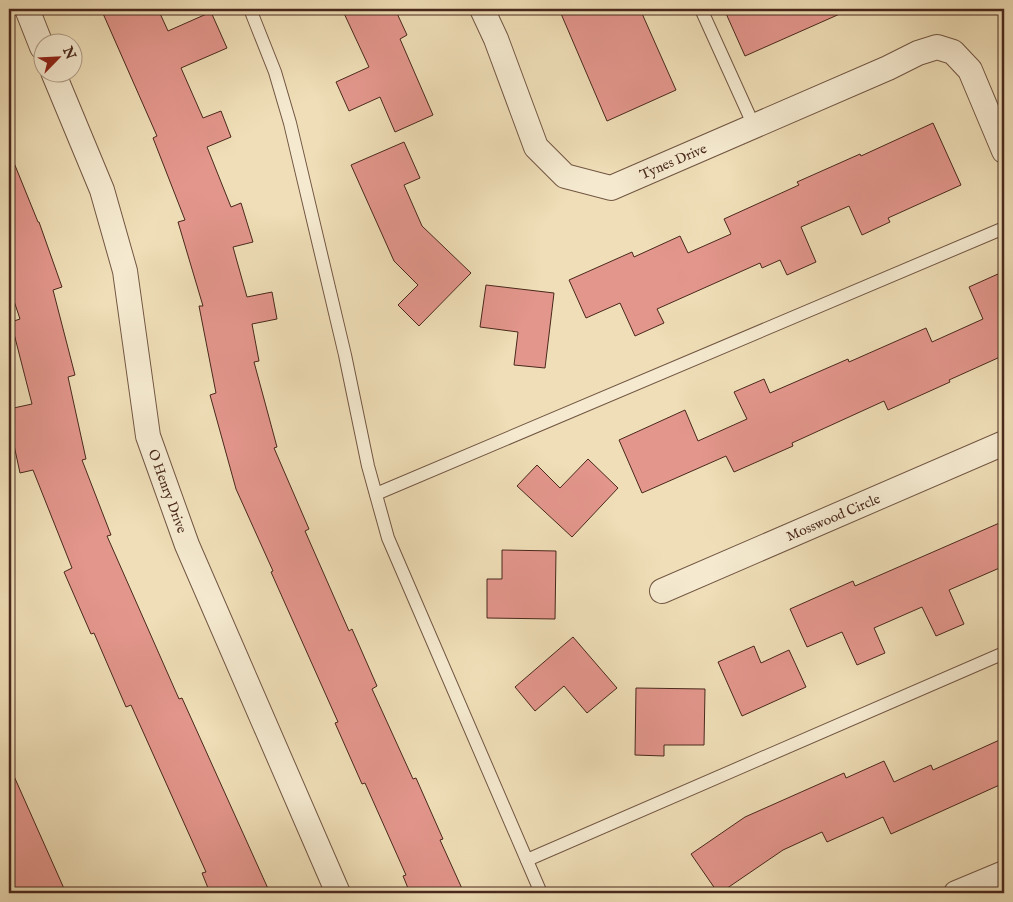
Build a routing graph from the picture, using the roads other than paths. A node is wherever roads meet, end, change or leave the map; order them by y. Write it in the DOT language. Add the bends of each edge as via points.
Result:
graph roads {
  1 [pos="27,9"];
  2 [pos="250,9"];
  3 [pos="482,9"];
  4 [pos="701,9"];
  5 [pos="36,32"];
  6 [pos="57,82"];
  7 [pos="754,126"];
  8 [pos="1004,151"];
  9 [pos="1004,228"];
  10 [pos="1004,443"];
  11 [pos="376,494"];
  12 [pos="662,591"];
  13 [pos="1004,653"];
  14 [pos="527,860"];
  15 [pos="1004,872"];
  16 [pos="338,893"];
  17 [pos="541,893"];
  18 [pos="956,893"];
  1 -- 5 [label="street"];
  2 -- 11 [label="lane" via="275,72 290,123"];
  3 -- 7 [label="street, Tynes Drive" via="536,147 566,176 611,188"];
  4 -- 7 [label="lane"];
  6 -- 16 [label="street, O Henry Drive" via="102,190 125,271 148,436 187,545"];
  7 -- 8 [label="street, Tynes Drive" via="937,47 953,52 970,70"];
  9 -- 11 [label="lane"];
  10 -- 12 [label="street, Mosswood Circle"];
  11 -- 14 [label="lane" via="388,538"];
  13 -- 14 [label="lane"];
  14 -- 17 [label="lane"];
  15 -- 18 [label="street"];
}
